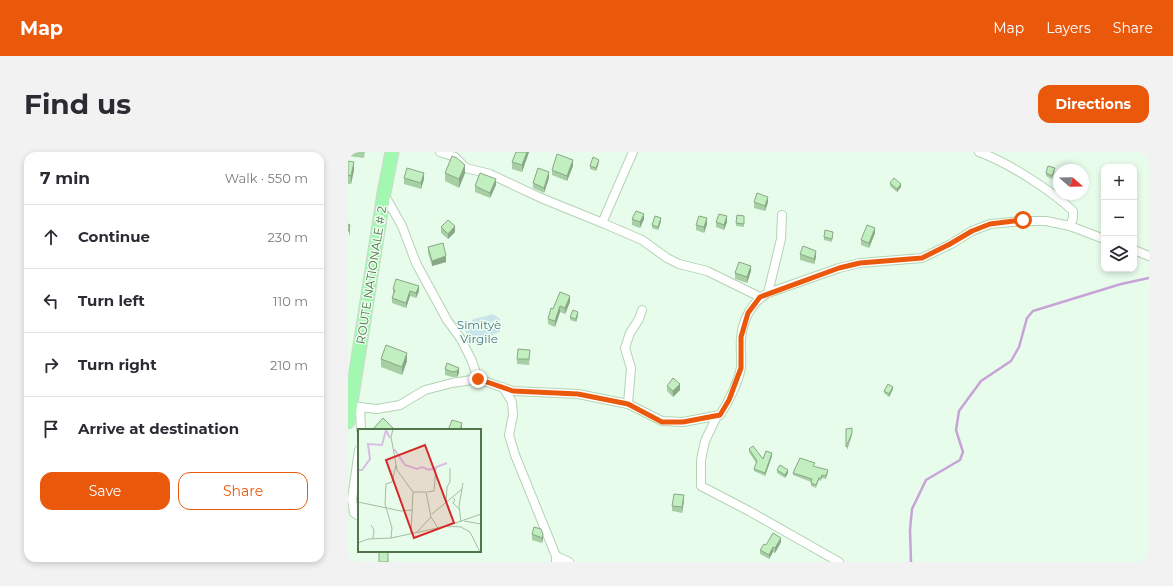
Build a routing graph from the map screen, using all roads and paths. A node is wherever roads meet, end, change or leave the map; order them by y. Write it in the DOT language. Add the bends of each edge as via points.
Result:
graph roads {
  1 [pos="392,152"];
  2 [pos="440,152"];
  3 [pos="633,152"];
  4 [pos="978,152"];
  5 [pos="384,193"];
  6 [pos="782,215"];
  7 [pos="602,223"];
  8 [pos="1070,226"];
  9 [pos="1101,238"];
  10 [pos="1137,251"];
  11 [pos="1149,256"];
  12 [pos="764,295"];
  13 [pos="642,310"];
  14 [pos="478,379"];
  15 [pos="503,388"];
  16 [pos="628,404"];
  17 [pos="355,406"];
  18 [pos="717,416"];
  19 [pos="348,422"];
  20 [pos="361,429"];
  21 [pos="358,457"];
  22 [pos="358,515"];
  23 [pos="556,559"];
  24 [pos="569,562"];
  25 [pos="839,562"];
  1 -- 5 [label="main road, ROUTE NATIONALE # 2"];
  2 -- 7 [label="street" via="455,156 466,168 490,174"];
  3 -- 7 [label="street"];
  4 -- 8 [label="street" via="990,156 1062,201 1073,211"];
  5 -- 14 [label="street" via="402,226 416,263 447,320 461,339"];
  5 -- 17 [label="main road, ROUTE NATIONALE # 2"];
  6 -- 12 [label="street" via="781,239"];
  7 -- 12 [label="street" via="642,240 680,264 707,271"];
  8 -- 9 [label="street"];
  8 -- 12 [label="street" via="1046,220 990,224 922,258 860,263"];
  10 -- 11 [label="street"];
  12 -- 18 [label="street" via="748,313 741,337 741,368 729,400"];
  13 -- 16 [label="street" via="625,348 631,368"];
  14 -- 15 [label="street"];
  14 -- 17 [label="street" via="426,390 400,405 377,409"];
  15 -- 16 [label="street" via="513,391 578,394"];
  15 -- 23 [label="street" via="512,402 510,435 515,455"];
  16 -- 18 [label="street" via="662,422 683,422"];
  17 -- 19 [label="main road, ROUTE NATIONALE # 2"];
  17 -- 20 [label="street"];
  18 -- 25 [label="street" via="705,441 700,486"];
  21 -- 22 [label="street" via="352,499 354,513"];
  23 -- 24 [label="street"];
}
